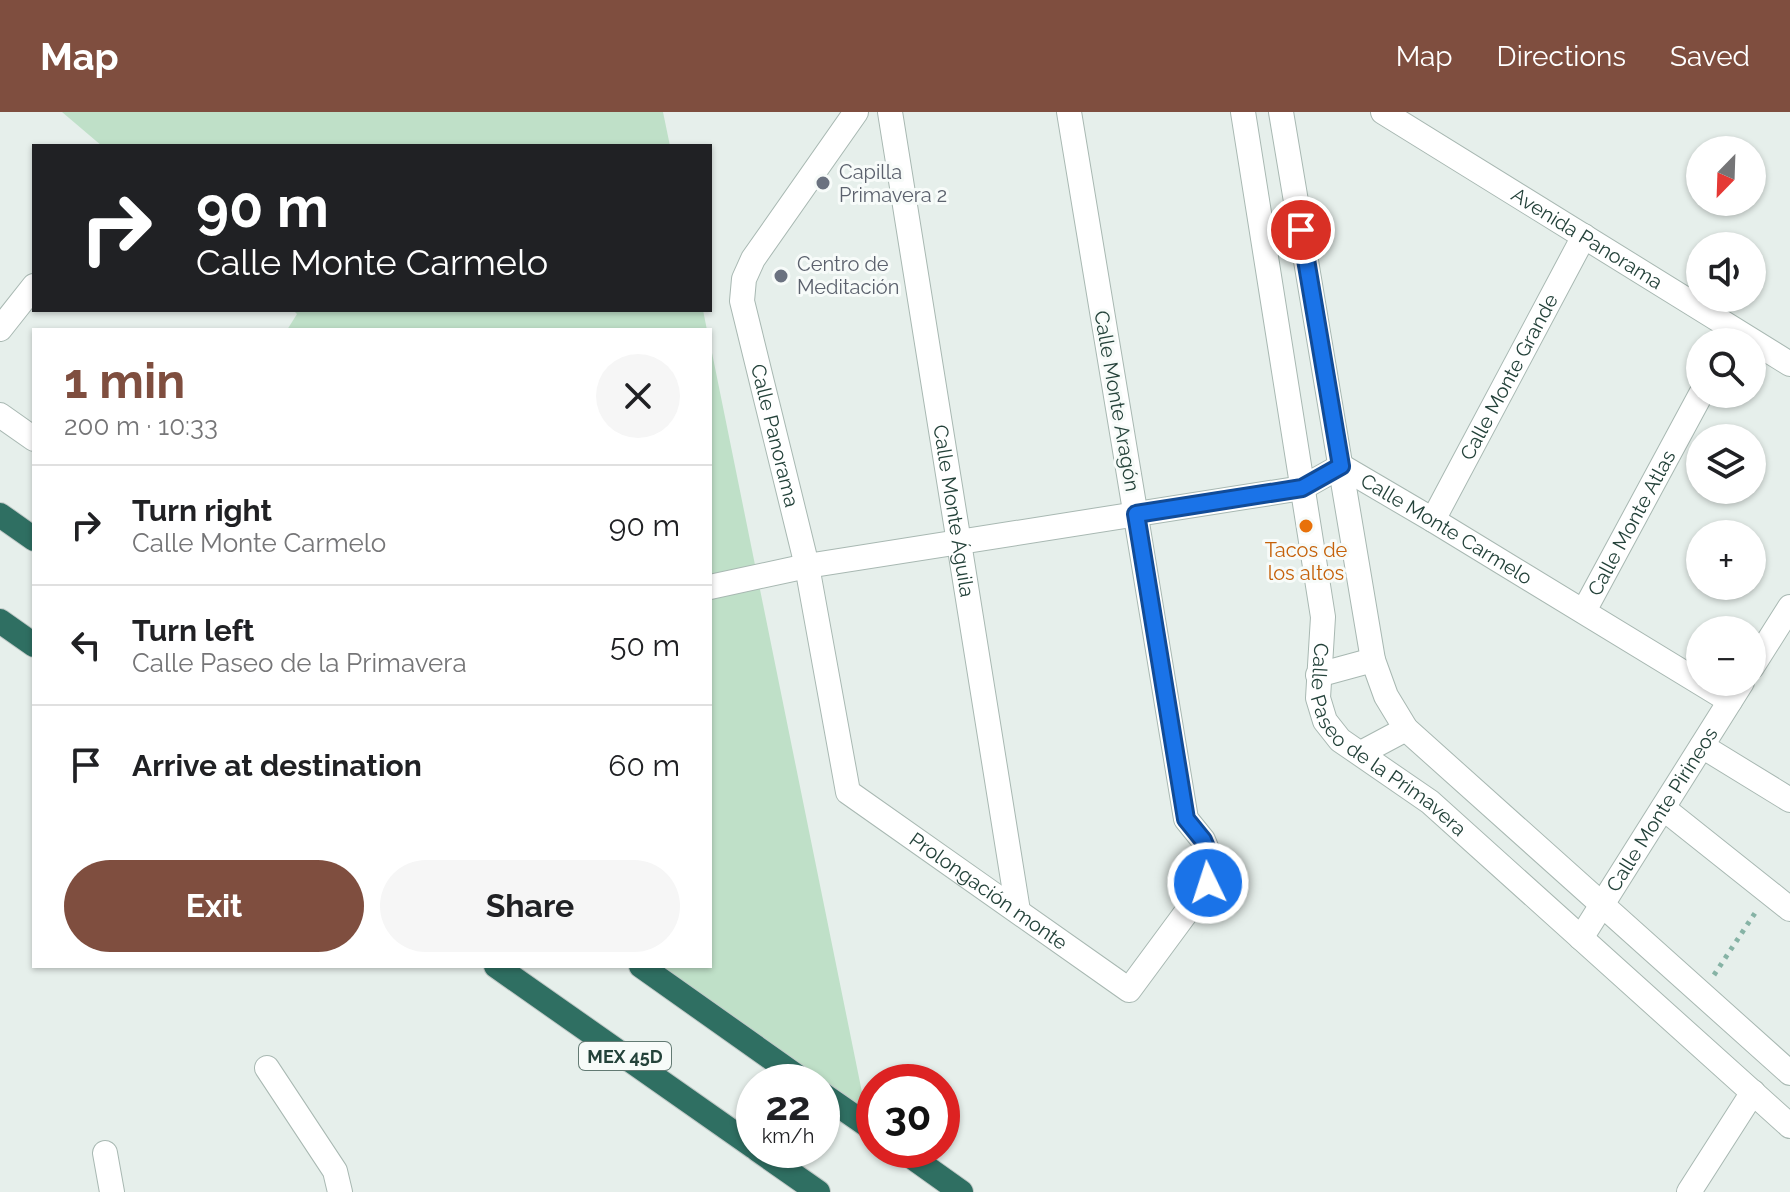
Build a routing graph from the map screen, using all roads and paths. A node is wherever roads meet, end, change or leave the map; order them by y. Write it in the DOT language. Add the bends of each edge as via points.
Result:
graph roads {
  1 [pos="856,112"];
  2 [pos="890,112"];
  3 [pos="1069,112"];
  4 [pos="1243,112"];
  5 [pos="1281,112"];
  6 [pos="1383,112"];
  7 [pos="1584,236"];
  8 [pos="32,289"];
  9 [pos="1720,328"];
  10 [pos="0,329"];
  11 [pos="1766,352"];
  12 [pos="1790,364"];
  13 [pos="1693,408"];
  14 [pos="0,415"];
  15 [pos="32,438"];
  16 [pos="1341,466"];
  17 [pos="1302,488"];
  18 [pos="1136,514"];
  19 [pos="0,515"];
  20 [pos="1433,520"];
  21 [pos="32,538"];
  22 [pos="959,542"];
  23 [pos="807,566"];
  24 [pos="712,587"];
  25 [pos="1790,607"];
  26 [pos="1584,611"];
  27 [pos="0,621"];
  28 [pos="32,644"];
  29 [pos="1766,645"];
  30 [pos="1373,660"];
  31 [pos="1686,665"];
  32 [pos="1318,675"];
  33 [pos="1733,696"];
  34 [pos="1406,729"];
  35 [pos="1702,746"];
  36 [pos="1361,753"];
  37 [pos="848,792"];
  38 [pos="1790,800"];
  39 [pos="1663,808"];
  40 [pos="1769,892"];
  41 [pos="1602,905"];
  42 [pos="1790,909"];
  43 [pos="1018,911"];
  44 [pos="1581,938"];
  45 [pos="499,968"];
  46 [pos="644,968"];
  47 [pos="1129,990"];
  48 [pos="1701,994"];
  49 [pos="780,1064"];
  50 [pos="267,1068"];
  51 [pos="1790,1073"];
  52 [pos="1753,1092"];
  53 [pos="1790,1126"];
  54 [pos="736,1134"];
  55 [pos="105,1153"];
  56 [pos="784,1168"];
  57 [pos="927,1168"];
  58 [pos="112,1192"];
  59 [pos="340,1192"];
  60 [pos="818,1192"];
  61 [pos="961,1192"];
  62 [pos="1689,1192"];
  1 -- 23 [label="street, Calle Panorama" via="744,279 742,301"];
  2 -- 22 [label="street, Calle Monte Águila"];
  3 -- 18 [label="street, Calle Monte Aragón"];
  4 -- 17 [label="street, Calle Paseo de la Primavera"];
  5 -- 16 [label="street, Calle Paseo de la Primavera"];
  6 -- 7 [label="street, Avenida Panorama"];
  7 -- 9 [label="street, Avenida Panorama"];
  7 -- 20 [label="street, Calle Monte Grande"];
  8 -- 10 [label="street"];
  11 -- 12 [label="street, Avenida Panorama"];
  13 -- 26 [label="street, Calle Monte Atlas"];
  14 -- 15 [label="street"];
  16 -- 17 [label="street, Calle Monte Carmelo"];
  16 -- 20 [label="street, Calle Monte Carmelo"];
  16 -- 30 [label="street, Calle Paseo de la Primavera"];
  17 -- 18 [label="street, Calle Monte Carmelo"];
  17 -- 32 [label="street, Calle Paseo de la Primavera" via="1323,617"];
  18 -- 22 [label="street, Calle Monte Carmelo"];
  18 -- 47 [label="street, Calle Monte Aragón" via="1186,819 1213,864 1208,883"];
  19 -- 21 [label="highway"];
  20 -- 26 [label="street, Calle Monte Carmelo"];
  22 -- 23 [label="street, Calle Monte Carmelo"];
  22 -- 43 [label="street, Calle Monte Águila"];
  23 -- 24 [label="street, Calle Monte Carmelo"];
  23 -- 37 [label="street, Calle Panorama"];
  25 -- 29 [label="street"];
  26 -- 31 [label="street, Calle Monte Carmelo"];
  27 -- 28 [label="highway"];
  30 -- 32 [label="street"];
  30 -- 34 [label="street, Calle Paseo de la Primavera"];
  32 -- 36 [label="street, Calle Paseo de la Primavera" via="1325,721 1340,740"];
  33 -- 35 [label="street, Calle Monte Pirineos"];
  34 -- 36 [label="street"];
  34 -- 41 [label="street, Calle Paseo de la Primavera"];
  35 -- 38 [label="street"];
  35 -- 39 [label="street, Calle Monte Pirineos"];
  36 -- 44 [label="street, Calle Paseo de la Primavera" via="1430,802"];
  37 -- 43 [label="street, Prolongación monte"];
  39 -- 40 [label="street"];
  39 -- 41 [label="street, Calle Monte Pirineos"];
  40 -- 42 [label="street"];
  40 -- 48 [label="path"];
  41 -- 44 [label="street, Calle Monte Pirineos"];
  41 -- 48 [label="street, Calle Paseo de la Primavera"];
  43 -- 47 [label="street, Prolongación monte"];
  44 -- 52 [label="street, Calle Paseo de la Primavera"];
  45 -- 54 [label="highway, MEX 45D"];
  46 -- 49 [label="highway"];
  48 -- 51 [label="street, Calle Paseo de la Primavera"];
  50 -- 59 [label="street" via="335,1171"];
  52 -- 53 [label="street, Calle Paseo de la Primavera"];
  52 -- 62 [label="street"];
  55 -- 58 [label="street"];
  56 -- 60 [label="highway, MEX 45D"];
  57 -- 61 [label="highway"];
}
